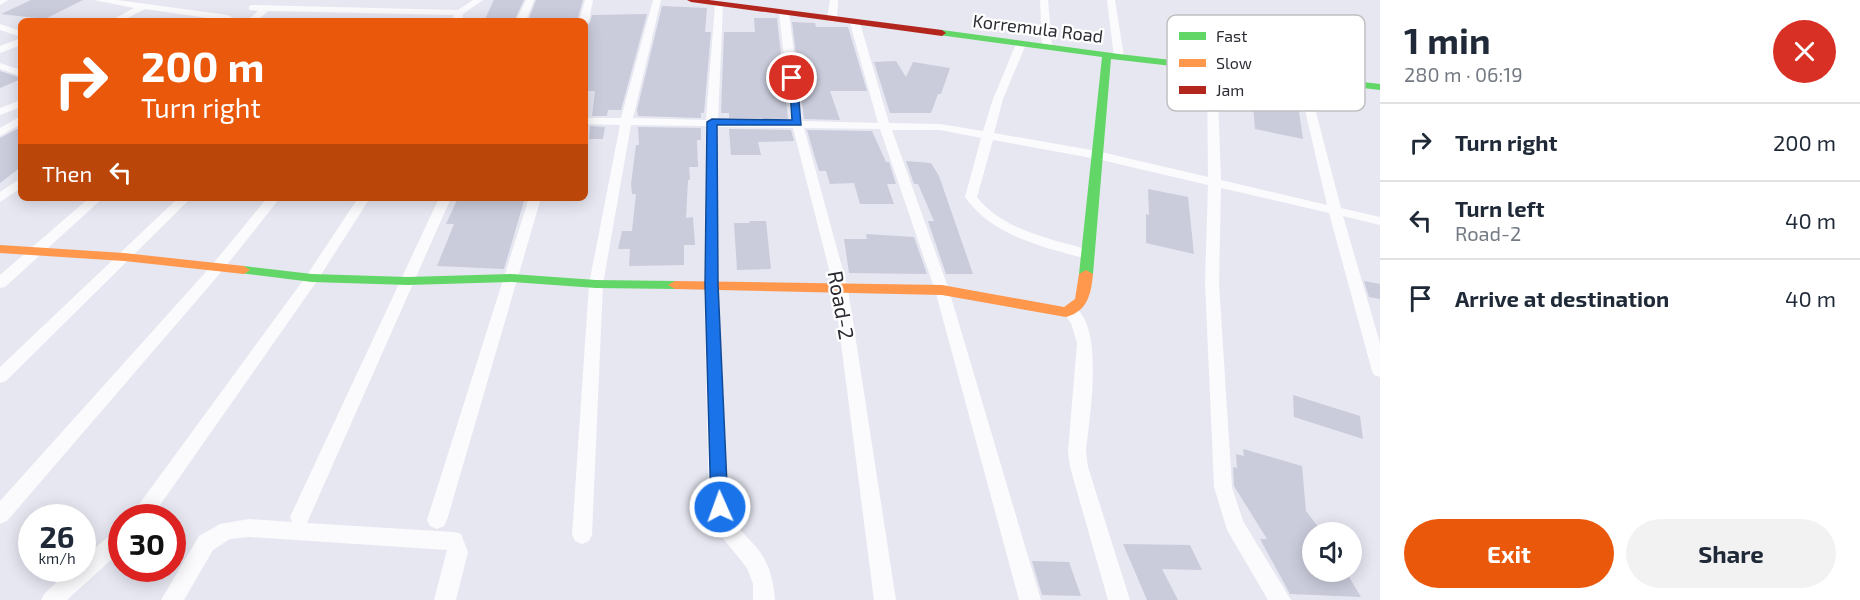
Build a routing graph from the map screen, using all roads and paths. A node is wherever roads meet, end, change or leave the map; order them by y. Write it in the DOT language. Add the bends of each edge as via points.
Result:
graph roads {
  1 [pos="4,0"];
  2 [pos="98,0"];
  3 [pos="157,0"];
  4 [pos="342,0"];
  5 [pos="406,0"];
  6 [pos="479,0"];
  7 [pos="530,0"];
  8 [pos="590,0"];
  9 [pos="657,0"];
  10 [pos="691,0"];
  11 [pos="834,0"];
  12 [pos="1044,0"];
  13 [pos="1110,0"];
  14 [pos="0,2"];
  15 [pos="267,4"];
  16 [pos="719,4"];
  17 [pos="744,4"];
  18 [pos="143,7"];
  19 [pos="334,10"];
  20 [pos="398,11"];
  21 [pos="784,12"];
  22 [pos="236,14"];
  23 [pos="458,17"];
  24 [pos="121,18"];
  25 [pos="255,18"];
  26 [pos="326,18"];
  27 [pos="392,18"];
  28 [pos="522,18"];
  29 [pos="585,18"];
  30 [pos="832,19"];
  31 [pos="855,23"];
  32 [pos="0,27"];
  33 [pos="18,33"];
  34 [pos="18,42"];
  35 [pos="1021,44"];
  36 [pos="1047,47"];
  37 [pos="0,50"];
  38 [pos="1113,56"];
  39 [pos="1167,63"];
  40 [pos="0,66"];
  41 [pos="18,71"];
  42 [pos="1365,86"];
  43 [pos="1380,87"];
  44 [pos="18,104"];
  45 [pos="1212,111"];
  46 [pos="1311,111"];
  47 [pos="0,112"];
  48 [pos="18,120"];
  49 [pos="588,121"];
  50 [pos="626,122"];
  51 [pos="712,122"];
  52 [pos="797,123"];
  53 [pos="884,124"];
  54 [pos="0,133"];
  55 [pos="988,134"];
  56 [pos="1097,155"];
  57 [pos="1212,181"];
  58 [pos="18,184"];
  59 [pos="0,198"];
  60 [pos="94,201"];
  61 [pos="181,201"];
  62 [pos="272,201"];
  63 [pos="362,201"];
  64 [pos="444,201"];
  65 [pos="534,201"];
  66 [pos="1335,211"];
  67 [pos="1380,221"];
  68 [pos="0,249"];
  69 [pos="38,251"];
  70 [pos="1087,254"];
  71 [pos="124,257"];
  72 [pos="217,268"];
  73 [pos="312,278"];
  74 [pos="512,278"];
  75 [pos="408,282"];
  76 [pos="0,283"];
  77 [pos="596,284"];
  78 [pos="711,284"];
  79 [pos="841,289"];
  80 [pos="942,290"];
  81 [pos="1069,310"];
  82 [pos="1380,371"];
  83 [pos="0,377"];
  84 [pos="149,504"];
  85 [pos="0,515"];
  86 [pos="300,517"];
  87 [pos="437,520"];
  88 [pos="582,535"];
  89 [pos="108,550"];
  90 [pos="52,600"];
  91 [pos="172,600"];
  92 [pos="445,600"];
  93 [pos="764,600"];
  94 [pos="885,600"];
  95 [pos="1030,600"];
  96 [pos="1119,600"];
  97 [pos="1280,600"];
  1 -- 14 [label="street"];
  2 -- 18 [label="street"];
  3 -- 18 [label="street"];
  4 -- 19 [label="street"];
  5 -- 20 [label="street"];
  6 -- 23 [label="street"];
  7 -- 28 [label="street"];
  8 -- 29 [label="street"];
  9 -- 50 [label="street"];
  10 -- 16 [label="street, Korremula Road"];
  11 -- 30 [label="street"];
  12 -- 36 [label="street"];
  13 -- 38 [label="street"];
  15 -- 19 [label="street"];
  15 -- 22 [label="street"];
  15 -- 25 [label="street"];
  16 -- 17 [label="street, Korremula Road"];
  16 -- 51 [label="street"];
  17 -- 21 [label="street, Korremula Road"];
  18 -- 22 [label="street"];
  18 -- 24 [label="street"];
  19 -- 20 [label="street"];
  19 -- 26 [label="street"];
  20 -- 23 [label="street"];
  20 -- 27 [label="street"];
  21 -- 30 [label="street, Korremula Road"];
  21 -- 52 [label="street, Road-2"];
  30 -- 31 [label="street, Korremula Road"];
  31 -- 35 [label="street, Korremula Road"];
  31 -- 53 [label="street"];
  32 -- 33 [label="street"];
  34 -- 37 [label="street"];
  35 -- 36 [label="street, Korremula Road"];
  35 -- 55 [label="street"];
  36 -- 38 [label="street, Korremula Road"];
  38 -- 39 [label="street, Korremula Road"];
  38 -- 56 [label="street"];
  40 -- 41 [label="street"];
  42 -- 43 [label="street, Korremula Road"];
  44 -- 47 [label="street"];
  45 -- 57 [label="street"];
  46 -- 66 [label="street"];
  48 -- 54 [label="street"];
  49 -- 50 [label="street"];
  50 -- 51 [label="street"];
  50 -- 77 [label="street"];
  51 -- 52 [label="street"];
  51 -- 78 [label="street"];
  52 -- 53 [label="street"];
  52 -- 79 [label="street, Road-2"];
  53 -- 55 [label="street"];
  53 -- 80 [label="street"];
  55 -- 56 [label="street"];
  55 -- 70 [label="street" via="971,197 974,204 1013,230"];
  56 -- 57 [label="street"];
  56 -- 70 [label="street"];
  57 -- 66 [label="street"];
  57 -- 97 [label="street" via="1212,283 1223,487 1234,524"];
  58 -- 59 [label="street"];
  60 -- 69 [label="street"];
  61 -- 71 [label="street"];
  62 -- 72 [label="street"];
  63 -- 73 [label="street"];
  64 -- 75 [label="street"];
  65 -- 74 [label="street"];
  66 -- 67 [label="street"];
  66 -- 82 [label="street"];
  68 -- 69 [label="street"];
  69 -- 71 [label="street"];
  69 -- 76 [label="street"];
  70 -- 81 [label="street" via="1083,300"];
  71 -- 72 [label="street"];
  71 -- 83 [label="street"];
  72 -- 73 [label="street"];
  72 -- 85 [label="street"];
  73 -- 75 [label="street"];
  73 -- 84 [label="street"];
  74 -- 75 [label="street"];
  74 -- 77 [label="street"];
  74 -- 87 [label="street"];
  75 -- 86 [label="street"];
  77 -- 78 [label="street"];
  77 -- 88 [label="street"];
  78 -- 79 [label="street"];
  78 -- 93 [label="street" via="721,521 756,563"];
  79 -- 80 [label="street"];
  79 -- 94 [label="street, Road-2"];
  80 -- 81 [label="street" via="1057,312"];
  80 -- 95 [label="street"];
  81 -- 96 [label="street" via="1085,343 1079,467"];
  89 -- 90 [label="street"];
  91 -- 92 [label="street" via="206,543 227,530 249,528 454,541 458,552"];
}
